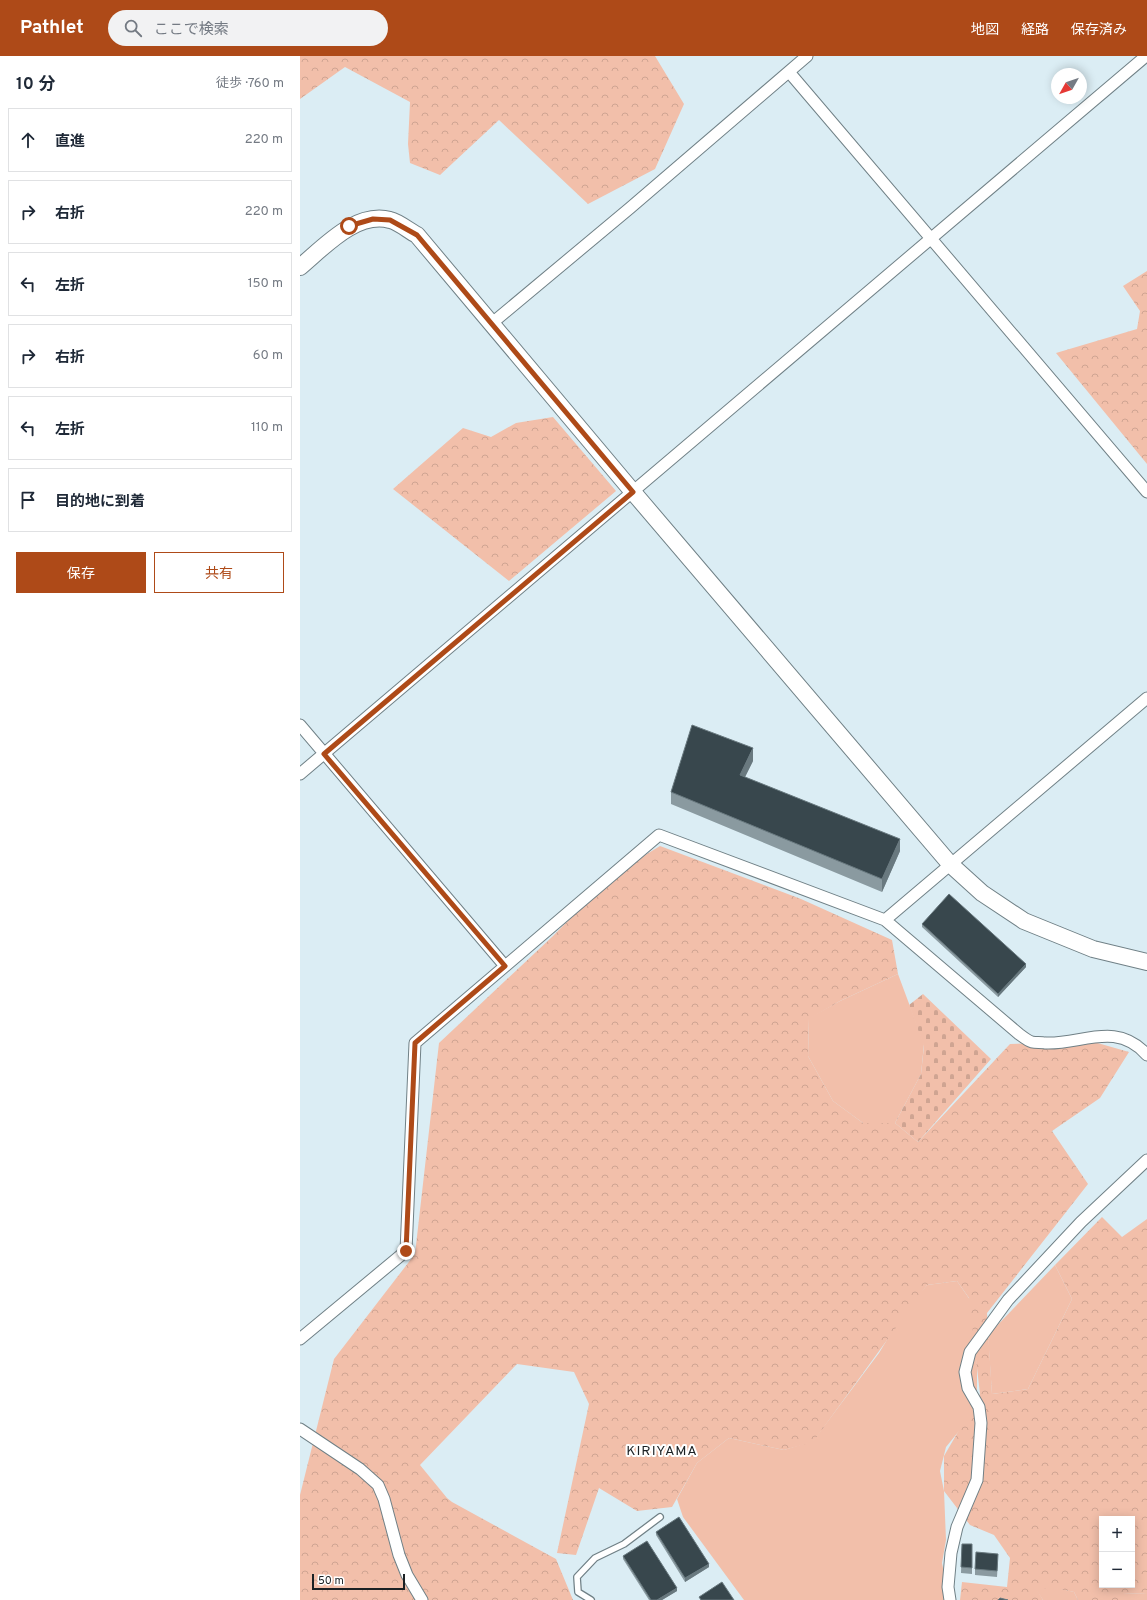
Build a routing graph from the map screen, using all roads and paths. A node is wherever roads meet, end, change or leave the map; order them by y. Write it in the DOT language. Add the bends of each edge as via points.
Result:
graph roads {
  1 [pos="807,56"];
  2 [pos="1146,56"];
  3 [pos="789,72"];
  4 [pos="932,239"];
  5 [pos="300,266"];
  6 [pos="491,324"];
  7 [pos="633,492"];
  8 [pos="1147,492"];
  9 [pos="1147,698"];
  10 [pos="300,725"];
  11 [pos="324,754"];
  12 [pos="300,774"];
  13 [pos="950,864"];
  14 [pos="886,920"];
  15 [pos="1147,962"];
  16 [pos="505,966"];
  17 [pos="1147,1055"];
  18 [pos="1147,1160"];
  19 [pos="302,1333"];
  20 [pos="300,1430"];
  21 [pos="660,1517"];
  22 [pos="422,1600"];
  23 [pos="592,1600"];
  24 [pos="950,1600"];
  1 -- 3 [label="street"];
  2 -- 4 [label="street"];
  3 -- 4 [label="street"];
  3 -- 6 [label="street"];
  4 -- 7 [label="street"];
  4 -- 8 [label="street"];
  5 -- 6 [label="street" via="349,226 373,219 390,220 417,235"];
  6 -- 7 [label="street"];
  7 -- 11 [label="street"];
  7 -- 13 [label="street"];
  9 -- 13 [label="street"];
  10 -- 11 [label="street"];
  11 -- 12 [label="street"];
  11 -- 16 [label="street"];
  13 -- 14 [label="street"];
  13 -- 15 [label="street" via="982,893 1024,921 1093,949"];
  14 -- 16 [label="street" via="659,835"];
  14 -- 17 [label="street" via="1019,1034 1032,1042 1055,1044 1094,1036 1118,1037 1139,1046"];
  16 -- 19 [label="street" via="415,1043 406,1251"];
  18 -- 24 [label="street" via="1081,1222 1008,1300 970,1352 965,1372 968,1388 979,1407 981,1423 977,1480 957,1527 951,1553 948,1587"];
  20 -- 22 [label="street" via="360,1469 378,1485 398,1555"];
  21 -- 23 [label="lane" via="624,1544 596,1558 584,1568 577,1577 578,1592"];
}
